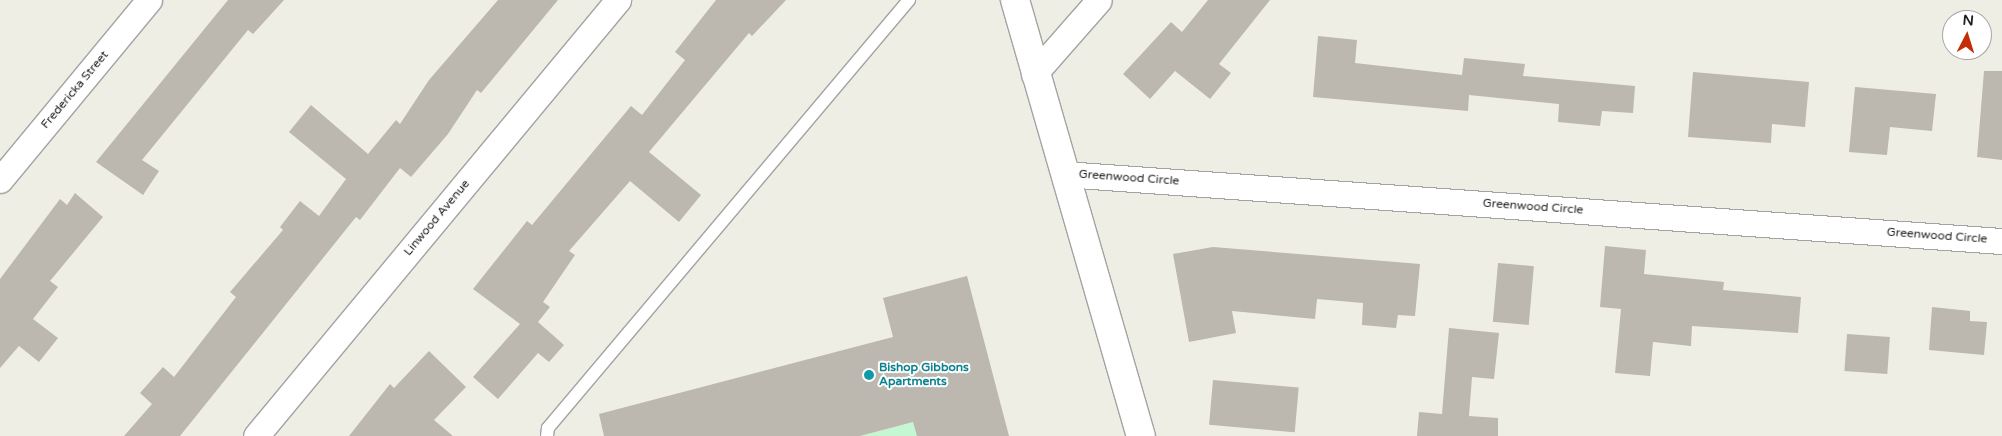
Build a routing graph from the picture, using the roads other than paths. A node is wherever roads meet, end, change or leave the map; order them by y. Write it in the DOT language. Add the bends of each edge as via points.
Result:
graph roads {
  1 [pos="149,0"];
  2 [pos="618,0"];
  3 [pos="909,0"];
  4 [pos="1015,0"];
  5 [pos="1099,0"];
  6 [pos="1034,74"];
  7 [pos="1064,174"];
  8 [pos="0,180"];
  9 [pos="2002,241"];
  10 [pos="256,436"];
  11 [pos="547,436"];
  12 [pos="1141,436"];
  1 -- 8 [label="street, Fredericka Street"];
  2 -- 10 [label="street, Linwood Avenue"];
  3 -- 11 [label="lane" via="548,428"];
  4 -- 6 [label="street"];
  5 -- 6 [label="street"];
  6 -- 7 [label="street"];
  7 -- 9 [label="street, Greenwood Circle"];
  7 -- 12 [label="street"];
}
